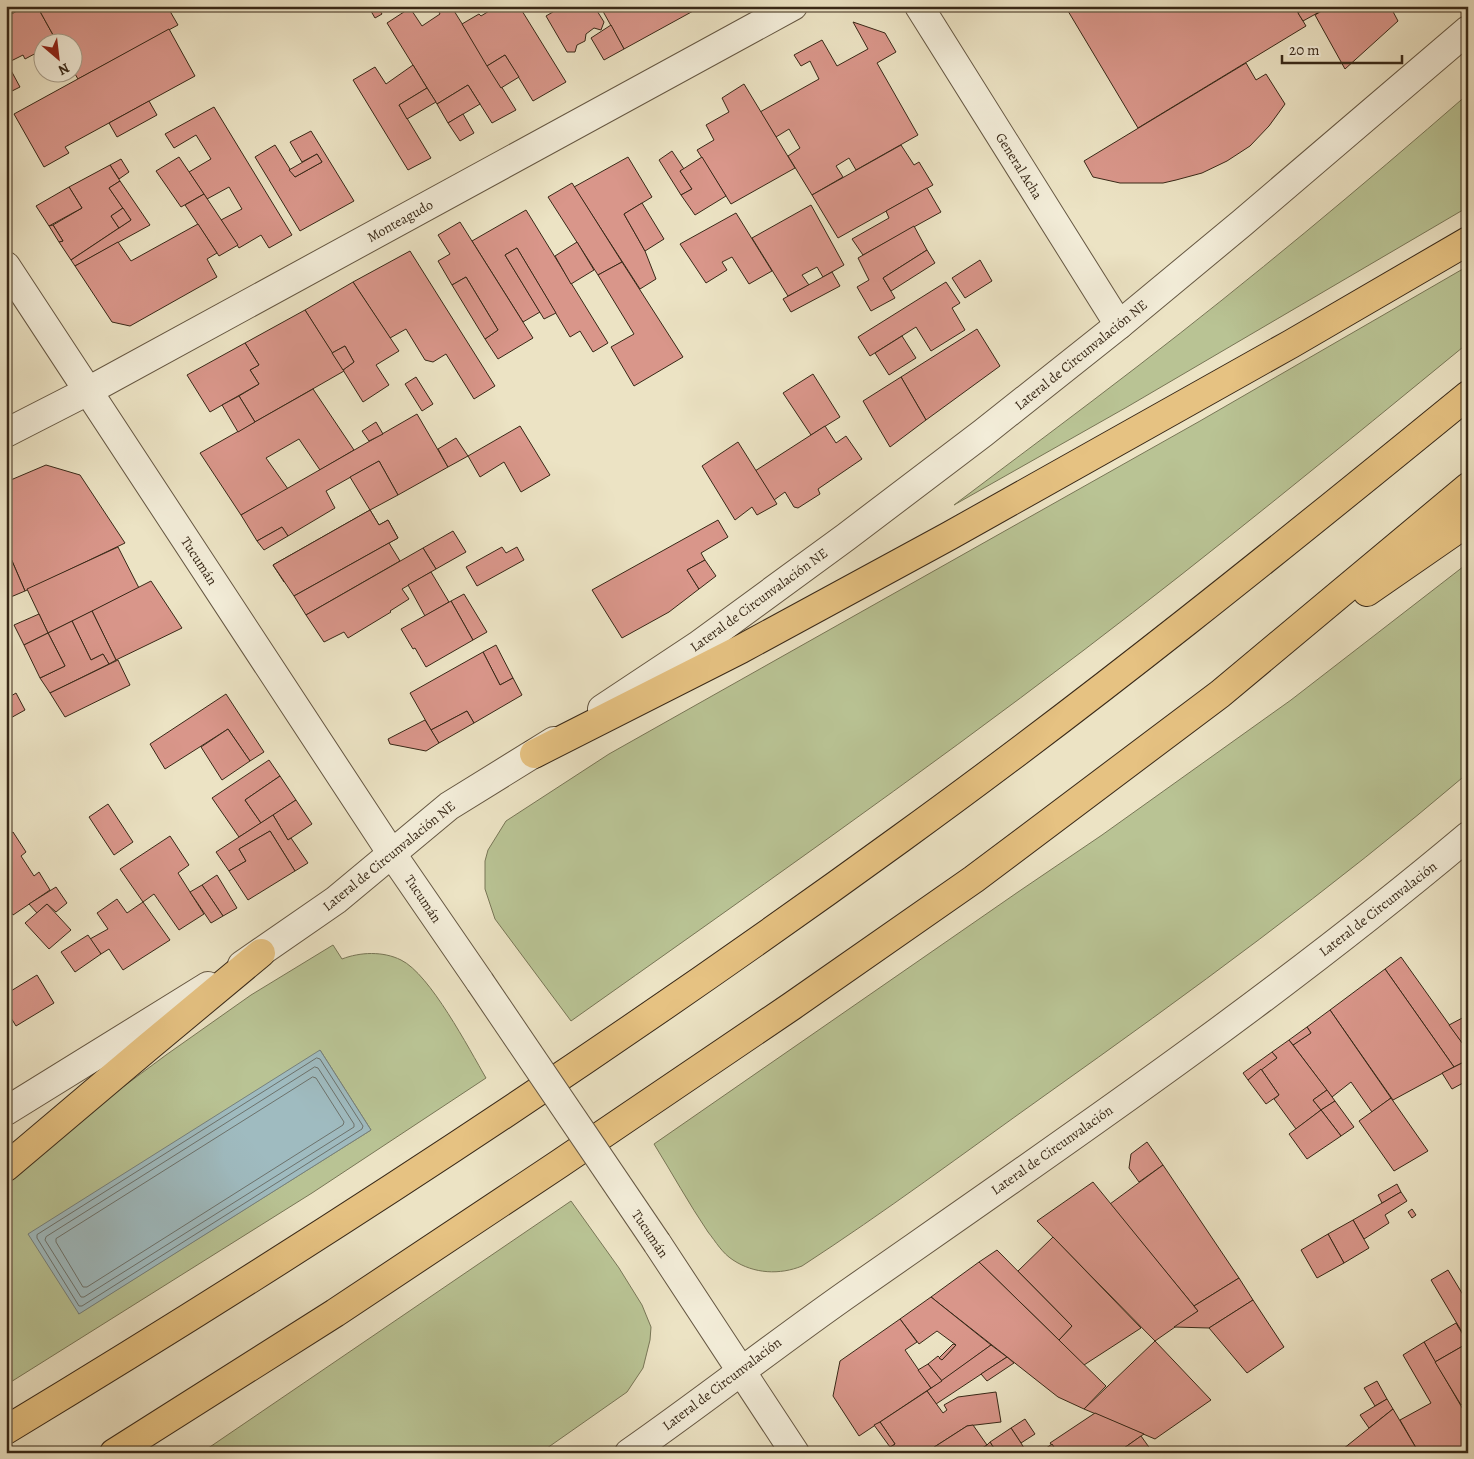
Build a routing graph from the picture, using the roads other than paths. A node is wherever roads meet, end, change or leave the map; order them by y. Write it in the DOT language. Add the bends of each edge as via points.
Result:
graph roads {
  1 [pos="793,6"];
  2 [pos="919,6"];
  3 [pos="1468,30"];
  4 [pos="1468,241"];
  5 [pos="6,266"];
  6 [pos="1119,325"];
  7 [pos="88,391"];
  8 [pos="1468,395"];
  9 [pos="6,433"];
  10 [pos="1468,487"];
  11 [pos="1468,522"];
  12 [pos="1220,694"];
  13 [pos="534,754"];
  14 [pos="1468,836"];
  15 [pos="392,854"];
  16 [pos="261,953"];
  17 [pos="6,1111"];
  18 [pos="6,1167"];
  19 [pos="336,1313"];
  20 [pos="741,1372"];
  21 [pos="6,1430"];
  22 [pos="114,1453"];
  23 [pos="146,1453"];
  24 [pos="629,1453"];
  25 [pos="795,1453"];
  1 -- 7 [label="street, Monteagudo"];
  2 -- 6 [label="street, General Acha"];
  3 -- 6 [label="street, Lateral de Circunvalación NE"];
  4 -- 13 [label="highway" via="940,541 741,649"];
  5 -- 7 [label="street, Tucumán"];
  6 -- 13 [label="street, Lateral de Circunvalación NE" via="846,537 697,646"];
  7 -- 9 [label="street, Monteagudo"];
  7 -- 15 [label="street, Tucumán"];
  8 -- 21 [label="highway" via="1272,554 997,768 787,920 524,1101 303,1246"];
  10 -- 12 [label="highway"];
  11 -- 12 [label="highway"];
  12 -- 19 [label="highway" via="974,879"];
  13 -- 15 [label="street, Lateral de Circunvalación NE" via="448,806"];
  14 -- 20 [label="street, Lateral de Circunvalación" via="1344,937 1129,1096"];
  15 -- 16 [label="street, Lateral de Circunvalación NE" via="336,900"];
  15 -- 20 [label="street, Tucumán, bridge"];
  16 -- 17 [label="street, Lateral de Circunvalación NE"];
  16 -- 18 [label="highway"];
  19 -- 22 [label="highway"];
  19 -- 23 [label="highway"];
  20 -- 24 [label="street, Lateral de Circunvalación"];
  20 -- 25 [label="street, Tucumán"];
}
